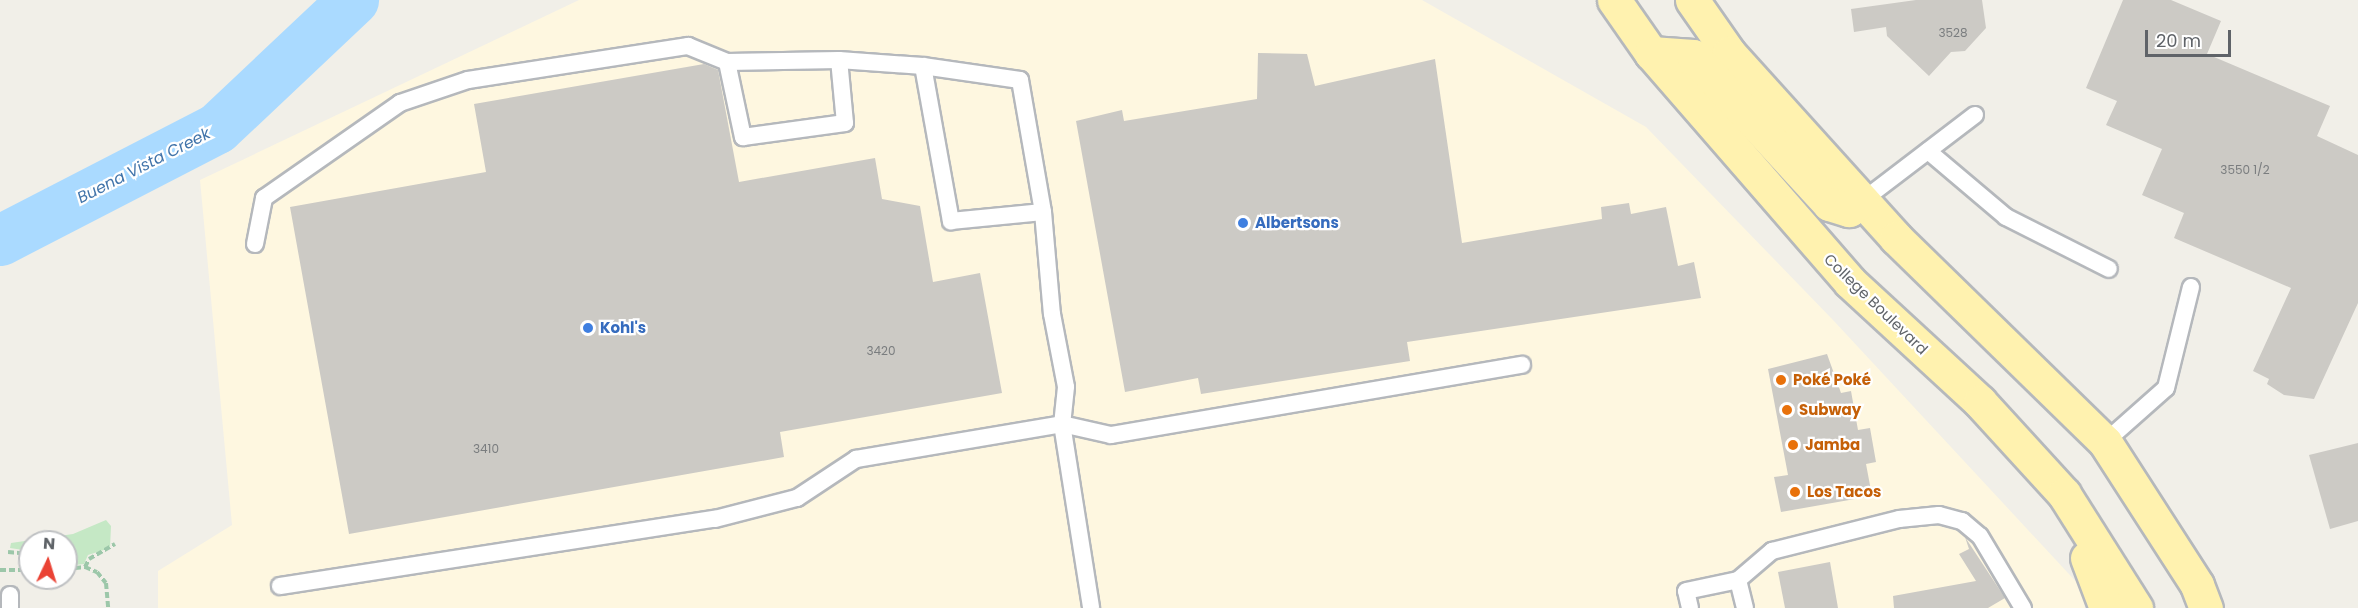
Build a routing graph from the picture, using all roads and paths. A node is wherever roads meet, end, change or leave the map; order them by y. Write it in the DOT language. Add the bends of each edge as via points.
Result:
graph roads {
  1 [pos="1614,0"];
  2 [pos="1692,0"];
  3 [pos="1651,53"];
  4 [pos="839,60"];
  5 [pos="727,62"];
  6 [pos="923,66"];
  7 [pos="1975,115"];
  8 [pos="1928,152"];
  9 [pos="1862,201"];
  10 [pos="1042,212"];
  11 [pos="255,244"];
  12 [pos="2109,269"];
  13 [pos="2192,287"];
  14 [pos="1522,365"];
  15 [pos="1062,424"];
  16 [pos="2105,442"];
  17 [pos="2045,473"];
  18 [pos="114,544"];
  19 [pos="8,552"];
  20 [pos="18,553"];
  21 [pos="85,567"];
  22 [pos="78,568"];
  23 [pos="0,570"];
  24 [pos="18,570"];
  25 [pos="1738,580"];
  26 [pos="280,586"];
  27 [pos="108,608"];
  28 [pos="1091,608"];
  29 [pos="1690,608"];
  30 [pos="1745,608"];
  31 [pos="2023,608"];
  32 [pos="2106,608"];
  33 [pos="2136,608"];
  34 [pos="2206,608"];
  1 -- 3 [label="main road, College Boulevard"];
  2 -- 9 [label="main road" via="1729,53"];
  3 -- 9 [label="main road" via="1693,56 1828,204 1849,210"];
  3 -- 17 [label="main road, College Boulevard" via="1850,282 1980,402"];
  4 -- 5 [label="lane"];
  4 -- 5 [label="lane" via="846,123 743,137"];
  4 -- 6 [label="lane"];
  5 -- 11 [label="lane" via="688,46 468,80 400,103 264,198"];
  6 -- 10 [label="lane" via="1020,80"];
  6 -- 10 [label="lane" via="951,221"];
  7 -- 8 [label="lane"];
  8 -- 9 [label="lane"];
  8 -- 12 [label="lane" via="2006,217"];
  9 -- 16 [label="main road"];
  10 -- 15 [label="lane" via="1052,314 1066,387"];
  13 -- 16 [label="lane" via="2166,388"];
  14 -- 15 [label="lane" via="1111,435"];
  15 -- 26 [label="lane" via="856,459 797,498 715,519"];
  15 -- 28 [label="lane"];
  16 -- 34 [label="main road" via="2197,585"];
  17 -- 32 [label="main road"];
  17 -- 33 [label="main road, College Boulevard" via="2064,494"];
  18 -- 21 [label="path" via="89,559"];
  19 -- 20 [label="path"];
  21 -- 22 [label="path"];
  21 -- 27 [label="path" via="106,583"];
  23 -- 24 [label="path"];
  25 -- 29 [label="lane" via="1686,591"];
  25 -- 30 [label="lane"];
  25 -- 31 [label="lane" via="1772,551 1899,519 1940,515 1962,521 1980,536"];
}
